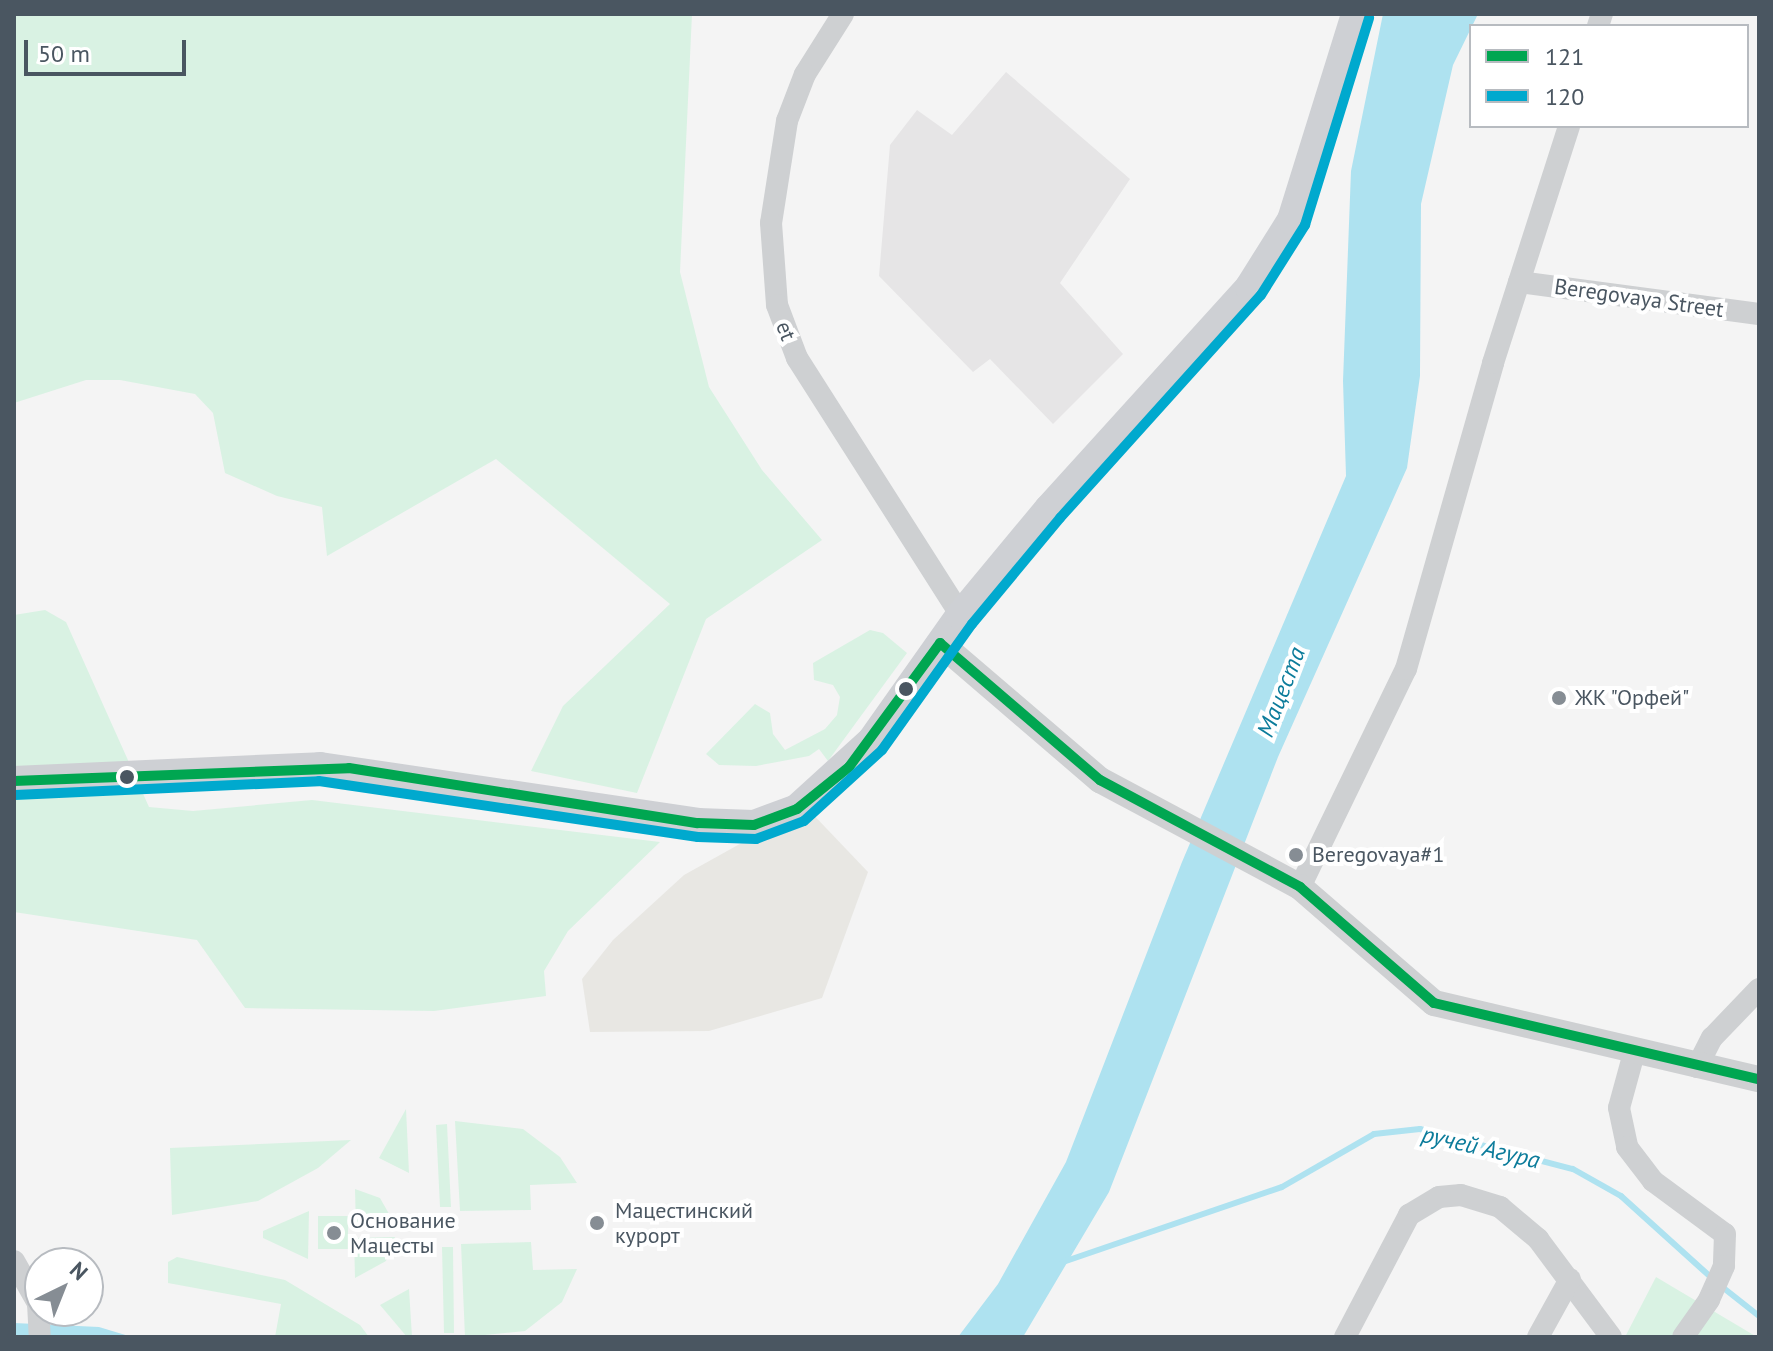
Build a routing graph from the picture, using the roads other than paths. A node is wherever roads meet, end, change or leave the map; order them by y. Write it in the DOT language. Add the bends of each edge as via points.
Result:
graph roads {
  1 [pos="843,14"];
  2 [pos="1356,14"];
  3 [pos="1568,128"];
  4 [pos="1519,282"];
  5 [pos="1759,314"];
  6 [pos="961,615"];
  7 [pos="940,643"];
  8 [pos="14,781"];
  9 [pos="1300,887"];
  10 [pos="1759,989"];
  11 [pos="1634,1053"];
  12 [pos="1697,1067"];
  13 [pos="1759,1079"];
  14 [pos="1570,1279"];
  15 [pos="1345,1337"];
  16 [pos="1538,1337"];
  17 [pos="1611,1337"];
  18 [pos="1683,1337"];
  1 -- 6 [label="street, et" via="805,74 787,121 771,223 777,305 797,358"];
  2 -- 6 [label="main road" via="1305,183 1270,257 1250,287 1049,509"];
  3 -- 4 [label="street"];
  4 -- 5 [label="street, Beregovaya Street"];
  4 -- 9 [label="street" via="1406,669"];
  6 -- 7 [label="main road"];
  7 -- 8 [label="main road" via="849,767 797,809 754,825 698,823 349,768"];
  7 -- 9 [label="street" via="1075,761 1145,809"];
  9 -- 11 [label="street" via="1434,1003"];
  10 -- 12 [label="street" via="1712,1038"];
  11 -- 12 [label="street"];
  11 -- 18 [label="street" via="1619,1108 1627,1147 1653,1181 1725,1234 1724,1266 1709,1300"];
  12 -- 13 [label="street"];
  14 -- 15 [label="street" via="1538,1239 1500,1207 1478,1198 1439,1197 1409,1215"];
  14 -- 16 [label="street"];
  14 -- 17 [label="street"];
}
